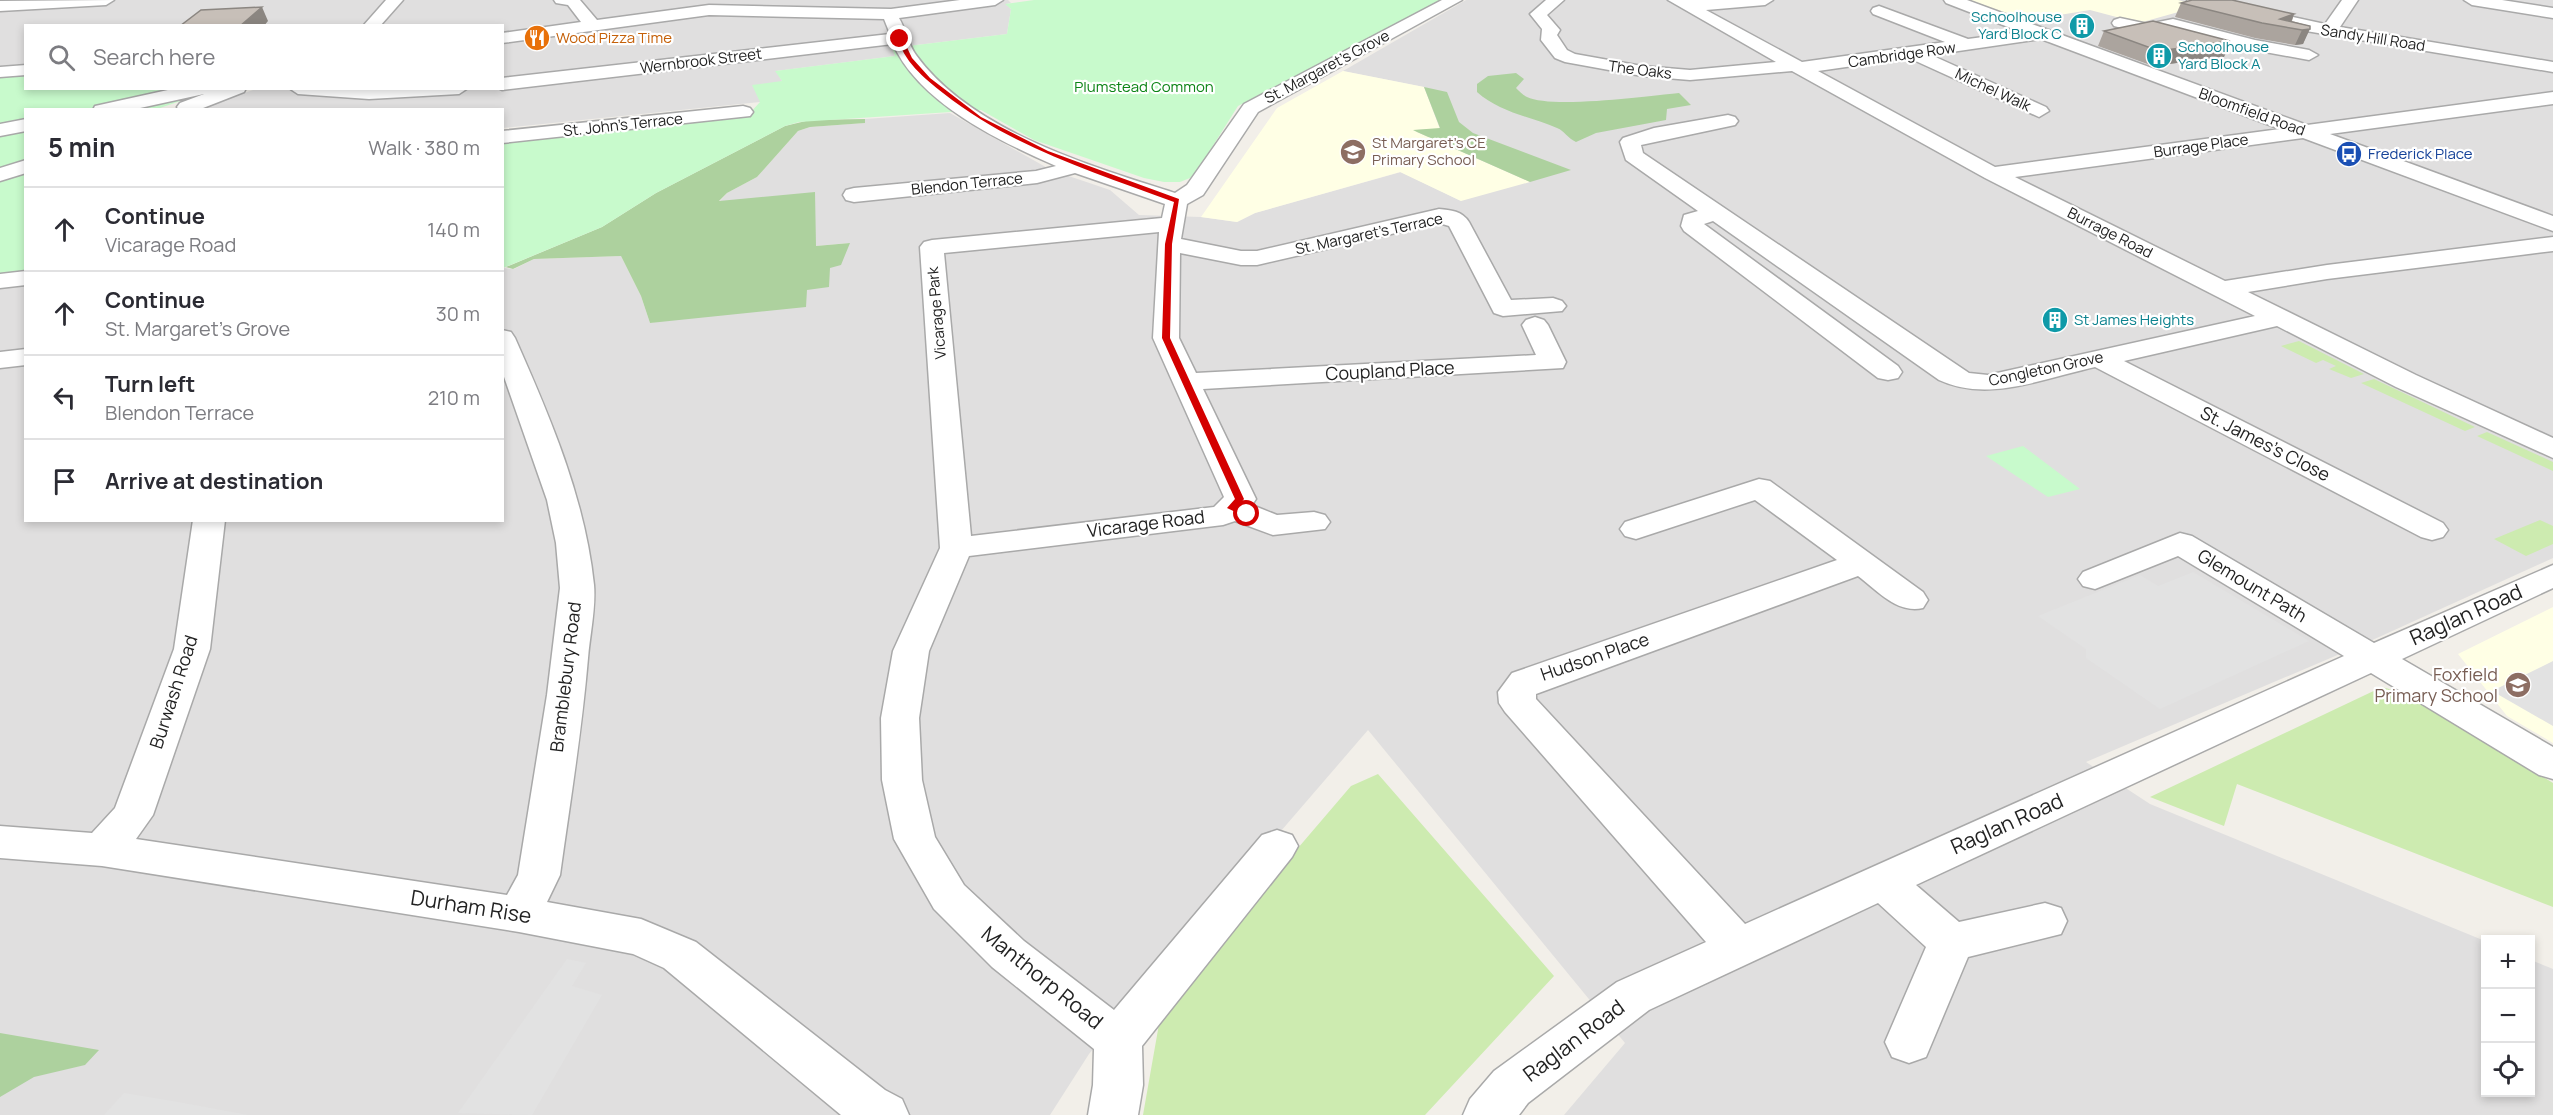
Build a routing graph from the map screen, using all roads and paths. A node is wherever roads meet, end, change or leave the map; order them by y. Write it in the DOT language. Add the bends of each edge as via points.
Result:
graph roads {
  1 [pos="106,0"];
  2 [pos="395,0"];
  3 [pos="574,0"];
  4 [pos="988,0"];
  5 [pos="995,0"];
  6 [pos="1454,0"];
  7 [pos="1556,0"];
  8 [pos="1765,0"];
  9 [pos="1952,0"];
  10 [pos="2195,0"];
  11 [pos="2350,0"];
  12 [pos="2472,0"];
  13 [pos="1682,4"];
  14 [pos="743,5"];
  15 [pos="0,6"];
  16 [pos="1879,11"];
  17 [pos="2553,13"];
  18 [pos="891,14"];
  19 [pos="2120,23"];
  20 [pos="373,24"];
  21 [pos="591,24"];
  22 [pos="1916,25"];
  23 [pos="2148,29"];
  24 [pos="2329,30"];
  25 [pos="1878,31"];
  26 [pos="2042,34"];
  27 [pos="504,38"];
  28 [pos="900,39"];
  29 [pos="2070,44"];
  30 [pos="1970,45"];
  31 [pos="2227,50"];
  32 [pos="1915,54"];
  33 [pos="2309,55"];
  34 [pos="1796,67"];
  35 [pos="2553,67"];
  36 [pos="24,70"];
  37 [pos="0,72"];
  38 [pos="504,84"];
  39 [pos="197,90"];
  40 [pos="232,90"];
  41 [pos="326,90"];
  42 [pos="423,90"];
  43 [pos="2553,98"];
  44 [pos="111,108"];
  45 [pos="185,108"];
  46 [pos="2039,111"];
  47 [pos="743,112"];
  48 [pos="1728,121"];
  49 [pos="24,125"];
  50 [pos="0,130"];
  51 [pos="2305,132"];
  52 [pos="504,137"];
  53 [pos="1078,166"];
  54 [pos="24,167"];
  55 [pos="1992,174"];
  56 [pos="0,175"];
  57 [pos="854,195"];
  58 [pos="1716,213"];
  59 [pos="1172,223"];
  60 [pos="2553,225"];
  61 [pos="2553,244"];
  62 [pos="24,278"];
  63 [pos="0,280"];
  64 [pos="2222,290"];
  65 [pos="1544,316"];
  66 [pos="2279,318"];
  67 [pos="504,343"];
  68 [pos="24,357"];
  69 [pos="2098,358"];
  70 [pos="0,360"];
  71 [pos="1888,372"];
  72 [pos="1186,382"];
  73 [pos="2553,449"];
  74 [pos="1232,508"];
  75 [pos="209,522"];
  76 [pos="1314,522"];
  77 [pos="1636,529"];
  78 [pos="2432,530"];
  79 [pos="956,548"];
  80 [pos="1862,563"];
  81 [pos="2553,576"];
  82 [pos="2095,579"];
  83 [pos="1911,600"];
  84 [pos="2372,657"];
  85 [pos="2553,765"];
  86 [pos="0,842"];
  87 [pos="1277,846"];
  88 [pos="102,850"];
  89 [pos="1882,881"];
  90 [pos="519,914"];
  91 [pos="2045,921"];
  92 [pos="1951,942"];
  93 [pos="1738,947"];
  94 [pos="1119,1040"];
  95 [pos="1909,1042"];
  96 [pos="884,1115"];
  97 [pos="1113,1115"];
  98 [pos="1488,1115"];
  1 -- 15 [label="street"];
  2 -- 20 [label="street"];
  3 -- 21 [label="street"];
  4 -- 5 [label="street"];
  4 -- 18 [label="street"];
  6 -- 59 [label="street, St. Margaret's Grove" via="1251,108"];
  7 -- 34 [label="street, The Oaks" via="1538,14 1552,30 1549,40 1561,54 1584,62 1690,75"];
  8 -- 13 [label="street"];
  9 -- 26 [label="street, Bloomfield Road"];
  10 -- 24 [label="street, Sandy Hill Road"];
  11 -- 24 [label="street"];
  12 -- 17 [label="street"];
  13 -- 34 [label="street, Burrage Road"];
  14 -- 18 [label="street"];
  14 -- 21 [label="street"];
  16 -- 22 [label="street"];
  18 -- 28 [label="street, Blendon Terrace"];
  19 -- 23 [label="street"];
  21 -- 27 [label="street"];
  22 -- 25 [label="street"];
  22 -- 30 [label="street"];
  23 -- 29 [label="street"];
  23 -- 31 [label="street"];
  23 -- 33 [label="street" via="2173,24"];
  24 -- 35 [label="street, Sandy Hill Road"];
  26 -- 29 [label="street, Bloomfield Road"];
  26 -- 30 [label="street, Cambridge Row"];
  28 -- 38 [label="street, Wernbrook Street"];
  28 -- 53 [label="street, Blendon Terrace" via="928,80 963,109"];
  29 -- 51 [label="street, Bloomfield Road"];
  30 -- 32 [label="street, Cambridge Row"];
  32 -- 34 [label="street, Cambridge Row"];
  32 -- 46 [label="street, Michel Walk"];
  34 -- 55 [label="street, Burrage Road"];
  36 -- 37 [label="street"];
  39 -- 44 [label="street"];
  40 -- 45 [label="street"];
  41 -- 42 [label="street"];
  43 -- 51 [label="street, Burrage Place"];
  47 -- 52 [label="street, St. John's Terrace"];
  48 -- 58 [label="street, Congleton Grove" via="1630,142 1633,156"];
  49 -- 50 [label="street"];
  51 -- 55 [label="street, Burrage Place"];
  51 -- 60 [label="street, Bloomfield Road"];
  53 -- 57 [label="street, Blendon Terrace" via="1037,177"];
  53 -- 59 [label="street, Blendon Terrace"];
  54 -- 56 [label="street"];
  55 -- 64 [label="street, Burrage Road"];
  58 -- 69 [label="street, Congleton Grove" via="1964,381 1988,383"];
  58 -- 71 [label="street" via="1692,220 1692,226"];
  59 -- 65 [label="street, St. Margaret's Terrace" via="1241,258 1257,258 1439,216 1451,217 1458,222 1503,308"];
  59 -- 72 [label="street" via="1166,338"];
  59 -- 79 [label="street, Vicarage Park" via="932,247"];
  61 -- 64 [label="street" via="2327,272"];
  62 -- 63 [label="street"];
  64 -- 66 [label="street, Burrage Road"];
  65 -- 72 [label="street, Coupland Place" via="1553,362"];
  66 -- 69 [label="street, Congleton Grove"];
  66 -- 73 [label="street, Burrage Road"];
  67 -- 90 [label="street, Bramblebury Road" via="531,406 562,500 577,588 567,695 539,875"];
  68 -- 70 [label="street"];
  69 -- 78 [label="street, St. James's Close"];
  72 -- 74 [label="street" via="1240,499"];
  74 -- 76 [label="street" via="1273,525"];
  74 -- 79 [label="street, Vicarage Road" via="1223,515"];
  75 -- 88 [label="street, Burwash Road" via="192,649 133,815"];
  77 -- 80 [label="street" via="1758,488"];
  79 -- 94 [label="street, Manthorp Road" via="911,651 900,718 902,780 915,839 949,897 1008,954"];
  80 -- 83 [label="street"];
  80 -- 93 [label="street, Hudson Place" via="1524,682 1517,692 1518,703"];
  81 -- 84 [label="street, Raglan Road"];
  82 -- 84 [label="street, Glemount Path" via="2180,543"];
  84 -- 85 [label="street"];
  84 -- 89 [label="street, Raglan Road"];
  86 -- 88 [label="street, Durham Rise"];
  87 -- 94 [label="street"];
  88 -- 90 [label="street, Durham Rise"];
  89 -- 92 [label="street"];
  89 -- 93 [label="street, Raglan Road"];
  90 -- 96 [label="street, Durham Rise" via="641,937 680,955 867,1106"];
  91 -- 92 [label="street"];
  92 -- 95 [label="street"];
  93 -- 98 [label="street, Raglan Road" via="1633,996 1511,1088"];
  94 -- 97 [label="street"];
}
